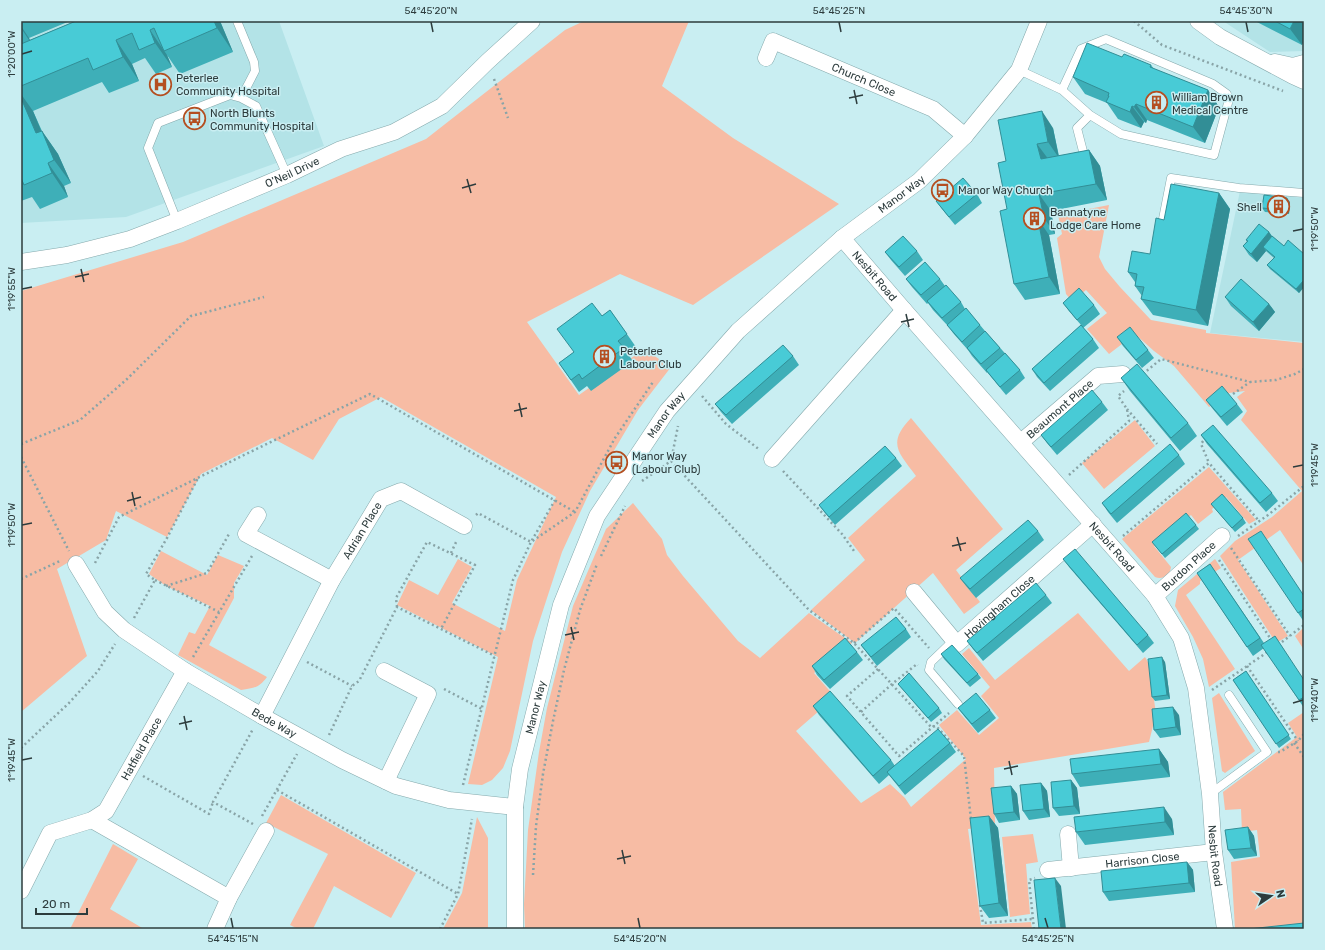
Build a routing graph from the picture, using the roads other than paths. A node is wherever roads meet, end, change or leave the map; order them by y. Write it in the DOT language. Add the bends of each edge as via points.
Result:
graph roads {
  1 [pos="237,21"];
  2 [pos="532,21"];
  3 [pos="1039,21"];
  4 [pos="1198,21"];
  5 [pos="766,58"];
  6 [pos="1260,58"];
  7 [pos="1304,63"];
  8 [pos="1018,70"];
  9 [pos="1304,80"];
  10 [pos="1062,90"];
  11 [pos="241,98"];
  12 [pos="1090,115"];
  13 [pos="965,136"];
  14 [pos="1085,159"];
  15 [pos="287,175"];
  16 [pos="1304,193"];
  17 [pos="177,221"];
  18 [pos="842,238"];
  19 [pos="1159,238"];
  20 [pos="21,262"];
  21 [pos="904,310"];
  22 [pos="1124,382"];
  23 [pos="1021,442"];
  24 [pos="772,460"];
  25 [pos="258,515"];
  26 [pos="1092,524"];
  27 [pos="464,526"];
  28 [pos="1220,542"];
  29 [pos="73,560"];
  30 [pos="332,580"];
  31 [pos="914,592"];
  32 [pos="1155,596"];
  33 [pos="954,640"];
  34 [pos="185,671"];
  35 [pos="384,671"];
  36 [pos="1229,695"];
  37 [pos="958,704"];
  38 [pos="261,715"];
  39 [pos="386,781"];
  40 [pos="1210,794"];
  41 [pos="515,807"];
  42 [pos="92,820"];
  43 [pos="261,829"];
  44 [pos="1068,834"];
  45 [pos="1214,852"];
  46 [pos="1071,868"];
  47 [pos="1048,870"];
  48 [pos="21,891"];
  49 [pos="229,898"];
  50 [pos="215,929"];
  51 [pos="515,929"];
  52 [pos="1225,929"];
  1 -- 11 [label="lane" via="254,62 255,71"];
  2 -- 15 [label="street, O'Neil Drive" via="442,106 394,132 341,149"];
  3 -- 8 [label="street, Manor Way"];
  4 -- 6 [label="street" via="1220,37"];
  5 -- 13 [label="street, Church Close" via="773,41 933,109"];
  6 -- 7 [label="street" via="1293,66"];
  6 -- 9 [label="street"];
  8 -- 10 [label="lane"];
  8 -- 13 [label="street, Manor Way"];
  10 -- 12 [label="lane"];
  10 -- 12 [label="lane" via="1081,48 1106,39 1213,84 1227,94 1228,103 1214,155 1122,134"];
  11 -- 15 [label="lane" via="256,106"];
  11 -- 17 [label="lane" via="230,95 158,123 148,148"];
  12 -- 14 [label="lane" via="1077,128"];
  13 -- 18 [label="street, Manor Way" via="919,181"];
  15 -- 17 [label="street, O'Neil Drive"];
  16 -- 19 [label="lane" via="1239,188 1171,178"];
  17 -- 20 [label="street, O'Neil Drive" via="130,239 67,255"];
  18 -- 21 [label="street, Nesbit Road"];
  18 -- 41 [label="street, Manor Way" via="738,331 667,411 597,516 561,605 520,769"];
  21 -- 23 [label="street, Nesbit Road"];
  21 -- 24 [label="street"];
  22 -- 23 [label="street, Beaumont Place" via="1098,376"];
  23 -- 26 [label="street, Nesbit Road"];
  25 -- 30 [label="street" via="253,537"];
  26 -- 32 [label="street, Nesbit Road"];
  26 -- 33 [label="street, Hovingham Close" via="957,644"];
  27 -- 30 [label="street, Adrian Place" via="401,492 381,499"];
  28 -- 32 [label="street, Burdon Place"];
  29 -- 34 [label="street, Bede Way" via="105,612 124,630"];
  30 -- 38 [label="street, Adrian Place"];
  31 -- 33 [label="street, Hovingham Close"];
  32 -- 40 [label="street, Nesbit Road" via="1181,638 1196,688"];
  33 -- 37 [label="lane" via="931,662 929,670"];
  34 -- 38 [label="street, Bede Way"];
  34 -- 42 [label="street, Hatfield Place" via="106,811"];
  35 -- 39 [label="street" via="428,694"];
  36 -- 40 [label="lane" via="1267,752"];
  38 -- 39 [label="street, Bede Way"];
  39 -- 41 [label="street, Bede Way" via="434,796"];
  40 -- 45 [label="street, Nesbit Road"];
  41 -- 51 [label="street, Manor Way"];
  42 -- 48 [label="street, Hatfield Place" via="50,833"];
  42 -- 49 [label="street"];
  43 -- 49 [label="street"];
  44 -- 46 [label="street"];
  45 -- 46 [label="street, Harrison Close"];
  45 -- 52 [label="street, Nesbit Road"];
  46 -- 47 [label="street, Harrison Close"];
  49 -- 50 [label="street"];
}
